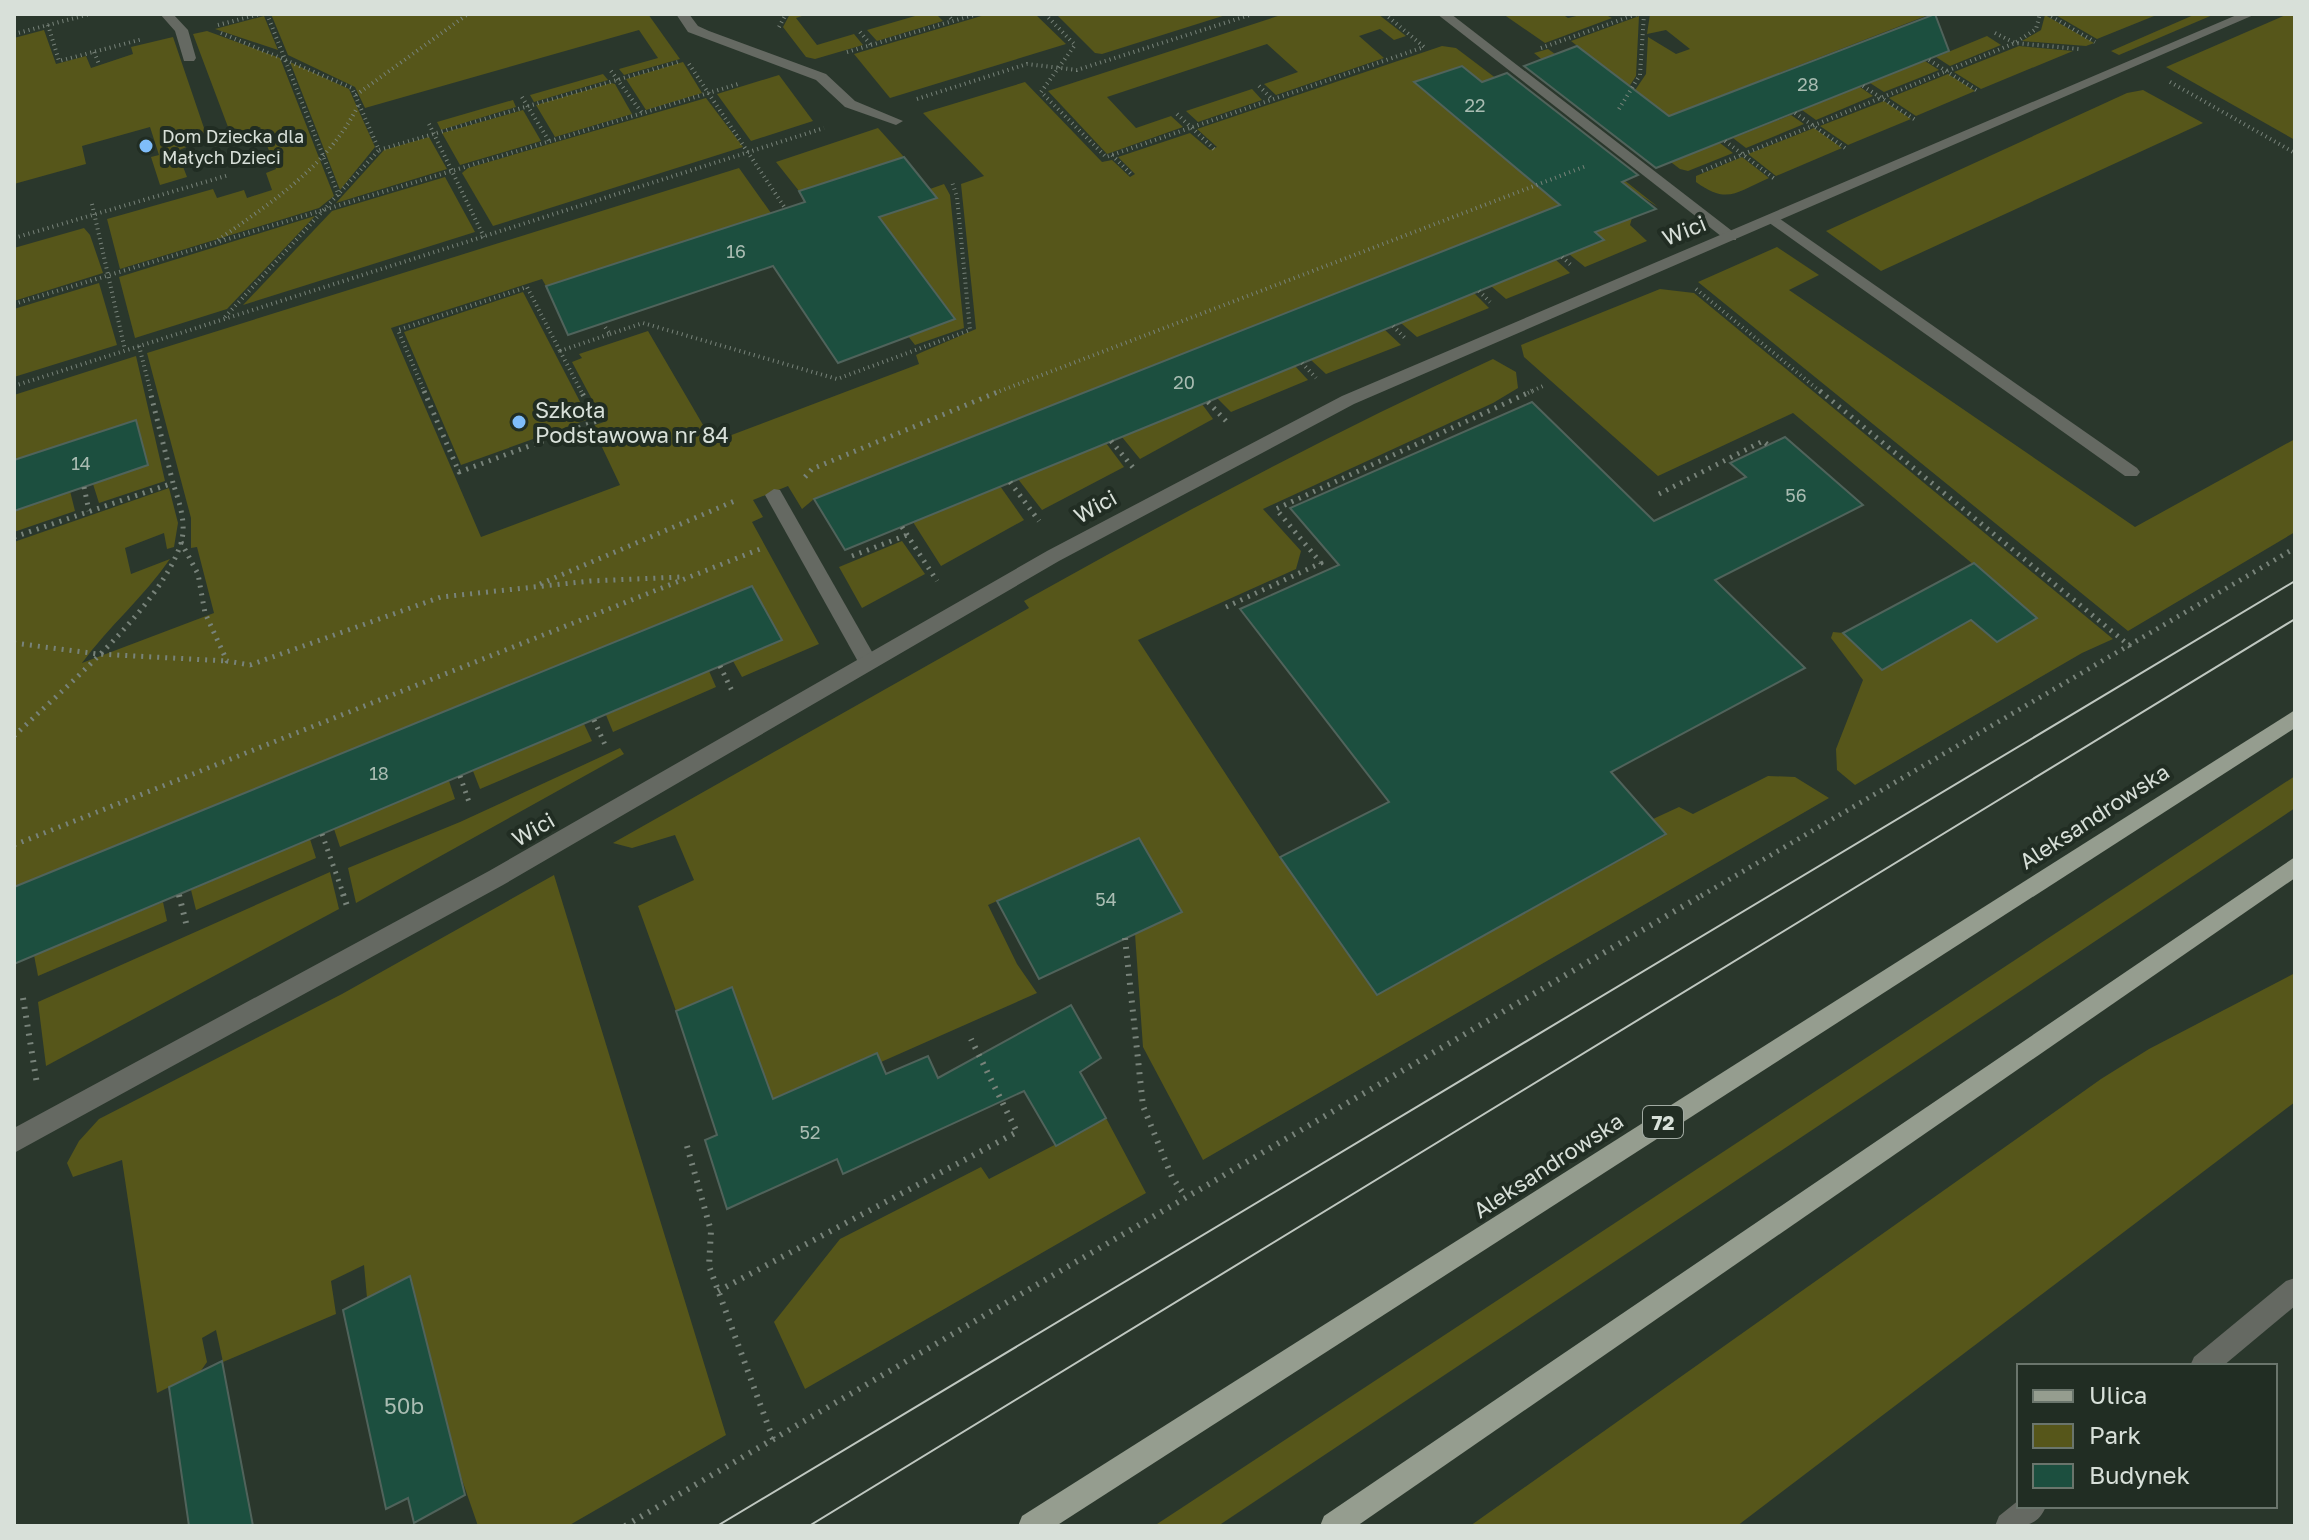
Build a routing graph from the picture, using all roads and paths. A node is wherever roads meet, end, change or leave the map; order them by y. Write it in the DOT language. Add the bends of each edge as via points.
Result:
graph roads {
  1 [pos="90,14"];
  2 [pos="166,14"];
  3 [pos="260,14"];
  4 [pos="267,14"];
  5 [pos="468,14"];
  6 [pos="682,14"];
  7 [pos="786,14"];
  8 [pos="947,14"];
  9 [pos="977,14"];
  10 [pos="1045,14"];
  11 [pos="1253,14"];
  12 [pos="1385,14"];
  13 [pos="1443,14"];
  14 [pos="1616,14"];
  15 [pos="1637,14"];
  16 [pos="1644,14"];
  17 [pos="2040,14"];
  18 [pos="2047,14"];
  19 [pos="2250,14"];
  20 [pos="78,16"];
  21 [pos="1623,19"];
  22 [pos="953,21"];
  23 [pos="48,25"];
  24 [pos="779,27"];
  25 [pos="181,30"];
  26 [pos="860,32"];
  27 [pos="1995,33"];
  28 [pos="14,34"];
  29 [pos="2015,43"];
  30 [pos="871,45"];
  31 [pos="2088,49"];
  32 [pos="94,52"];
  33 [pos="285,57"];
  34 [pos="189,58"];
  35 [pos="1929,60"];
  36 [pos="1503,61"];
  37 [pos="2137,63"];
  38 [pos="99,64"];
  39 [pos="792,68"];
  40 [pos="1061,68"];
  41 [pos="611,71"];
  42 [pos="1947,71"];
  43 [pos="617,80"];
  44 [pos="1259,86"];
  45 [pos="1863,86"];
  46 [pos="709,93"];
  47 [pos="1983,94"];
  48 [pos="356,95"];
  49 [pos="522,97"];
  50 [pos="1882,97"];
  51 [pos="1272,99"];
  52 [pos="359,103"];
  53 [pos="528,106"];
  54 [pos="875,112"];
  55 [pos="642,113"];
  56 [pos="1795,113"];
  57 [pos="1177,114"];
  58 [pos="1614,117"];
  59 [pos="896,121"];
  60 [pos="1917,121"];
  61 [pos="429,124"];
  62 [pos="1813,125"];
  63 [pos="1192,128"];
  64 [pos="433,134"];
  65 [pos="549,141"];
  66 [pos="1725,141"];
  67 [pos="1214,149"];
  68 [pos="379,150"];
  69 [pos="1849,150"];
  70 [pos="750,152"];
  71 [pos="1621,153"];
  72 [pos="2295,153"];
  73 [pos="1742,154"];
  74 [pos="1112,155"];
  75 [pos="323,157"];
  76 [pos="453,171"];
  77 [pos="229,175"];
  78 [pos="1133,176"];
  79 [pos="1777,181"];
  80 [pos="952,182"];
  81 [pos="1663,186"];
  82 [pos="339,196"];
  83 [pos="92,204"];
  84 [pos="785,208"];
  85 [pos="327,209"];
  86 [pos="95,215"];
  87 [pos="1773,219"];
  88 [pos="484,237"];
  89 [pos="1731,237"];
  90 [pos="14,238"];
  91 [pos="213,243"];
  92 [pos="1666,263"];
  93 [pos="110,275"];
  94 [pos="14,304"];
  95 [pos="223,319"];
  96 [pos="603,324"];
  97 [pos="610,334"];
  98 [pos="139,346"];
  99 [pos="125,350"];
  100 [pos="560,351"];
  101 [pos="1302,363"];
  102 [pos="1319,382"];
  103 [pos="14,386"];
  104 [pos="1543,386"];
  105 [pos="1208,402"];
  106 [pos="1226,421"];
  107 [pos="1111,441"];
  108 [pos="1768,445"];
  109 [pos="812,469"];
  110 [pos="1135,470"];
  111 [pos="2131,472"];
  112 [pos="798,474"];
  113 [pos="1010,482"];
  114 [pos="173,483"];
  115 [pos="84,487"];
  116 [pos="1659,494"];
  117 [pos="774,495"];
  118 [pos="741,498"];
  119 [pos="89,511"];
  120 [pos="1039,521"];
  121 [pos="902,527"];
  122 [pos="14,537"];
  123 [pos="798,537"];
  124 [pos="181,542"];
  125 [pos="2295,548"];
  126 [pos="689,576"];
  127 [pos="938,582"];
  128 [pos="534,587"];
  129 [pos="1226,607"];
  130 [pos="14,643"];
  131 [pos="2131,647"];
  132 [pos="98,654"];
  133 [pos="227,661"];
  134 [pos="868,662"];
  135 [pos="720,666"];
  136 [pos="733,693"];
  137 [pos="2295,718"];
  138 [pos="594,720"];
  139 [pos="14,736"];
  140 [pos="606,747"];
  141 [pos="460,776"];
  142 [pos="470,805"];
  143 [pos="322,834"];
  144 [pos="14,845"];
  145 [pos="2295,866"];
  146 [pos="179,895"];
  147 [pos="347,906"];
  148 [pos="187,927"];
  149 [pos="1125,938"];
  150 [pos="23,998"];
  151 [pos="971,1039"];
  152 [pos="33,1073"];
  153 [pos="14,1141"];
  154 [pos="687,1146"];
  155 [pos="1185,1196"];
  156 [pos="2295,1290"];
  157 [pos="718,1291"];
  158 [pos="2205,1364"];
  159 [pos="773,1439"];
  160 [pos="2031,1508"];
  161 [pos="625,1526"];
  162 [pos="1032,1526"];
  163 [pos="1334,1526"];
  164 [pos="2009,1526"];
  1 -- 20 [label="path"];
  2 -- 25 [label="street"];
  3 -- 33 [label="path" via="207,28"];
  4 -- 33 [label="path"];
  5 -- 48 [label="path"];
  6 -- 39 [label="street" via="693,29"];
  7 -- 24 [label="path"];
  8 -- 22 [label="path"];
  9 -- 22 [label="path"];
  10 -- 40 [label="path" via="1075,45"];
  11 -- 40 [label="path" via="1077,70"];
  12 -- 51 [label="path" via="1424,47"];
  13 -- 36 [label="street"];
  14 -- 21 [label="path"];
  15 -- 21 [label="path"];
  16 -- 58 [label="path" via="1640,75"];
  17 -- 29 [label="path" via="2036,29"];
  18 -- 37 [label="path" via="2119,58"];
  19 -- 37 [label="street, Wici"];
  20 -- 23 [label="path"];
  21 -- 36 [label="path"];
  22 -- 30 [label="path"];
  23 -- 28 [label="path"];
  23 -- 32 [label="path" via="59,61"];
  25 -- 32 [label="path"];
  25 -- 34 [label="street"];
  26 -- 30 [label="path"];
  27 -- 29 [label="path"];
  29 -- 31 [label="path"];
  29 -- 42 [label="path"];
  30 -- 39 [label="path"];
  32 -- 38 [label="path"];
  33 -- 48 [label="path" via="352,88"];
  33 -- 75 [label="path"];
  35 -- 42 [label="path"];
  36 -- 71 [label="street"];
  37 -- 72 [label="path"];
  37 -- 87 [label="street, Wici"];
  39 -- 46 [label="path"];
  39 -- 54 [label="street" via="821,77 850,104"];
  40 -- 54 [label="path" via="1027,64"];
  40 -- 74 [label="path" via="1041,92 1106,157"];
  41 -- 43 [label="path"];
  42 -- 47 [label="path"];
  42 -- 50 [label="path"];
  43 -- 46 [label="path" via="686,59"];
  43 -- 53 [label="path"];
  43 -- 55 [label="path"];
  44 -- 51 [label="path"];
  45 -- 50 [label="path"];
  46 -- 55 [label="path"];
  46 -- 70 [label="path"];
  48 -- 52 [label="path"];
  49 -- 53 [label="path"];
  50 -- 60 [label="path"];
  50 -- 62 [label="path"];
  51 -- 63 [label="path"];
  52 -- 68 [label="path"];
  52 -- 75 [label="path" via="354,118"];
  53 -- 64 [label="path"];
  53 -- 65 [label="path"];
  54 -- 59 [label="street"];
  54 -- 70 [label="path"];
  55 -- 65 [label="path"];
  56 -- 62 [label="path"];
  57 -- 63 [label="path"];
  61 -- 64 [label="path"];
  62 -- 69 [label="path"];
  62 -- 73 [label="path"];
  63 -- 67 [label="path"];
  63 -- 74 [label="path"];
  64 -- 68 [label="path"];
  64 -- 76 [label="path"];
  65 -- 76 [label="path"];
  66 -- 73 [label="path"];
  68 -- 82 [label="path"];
  70 -- 84 [label="path"];
  70 -- 88 [label="path"];
  71 -- 81 [label="street"];
  71 -- 109 [label="path" via="1171,322"];
  73 -- 79 [label="path"];
  73 -- 81 [label="path"];
  74 -- 78 [label="path"];
  75 -- 82 [label="path"];
  75 -- 91 [label="path"];
  76 -- 85 [label="path"];
  76 -- 88 [label="path"];
  77 -- 86 [label="path"];
  80 -- 97 [label="path" via="970,330 837,379 643,323"];
  81 -- 89 [label="street"];
  82 -- 85 [label="path"];
  83 -- 86 [label="path"];
  85 -- 91 [label="path"];
  85 -- 95 [label="path"];
  86 -- 90 [label="path"];
  86 -- 93 [label="path"];
  87 -- 89 [label="street, Wici"];
  87 -- 111 [label="street"];
  88 -- 95 [label="path"];
  89 -- 92 [label="street, Wici"];
  91 -- 93 [label="path"];
  92 -- 131 [label="path"];
  92 -- 134 [label="street, Wici" via="1348,400 1066,549"];
  93 -- 94 [label="path"];
  93 -- 99 [label="path"];
  95 -- 98 [label="path"];
  96 -- 97 [label="path"];
  97 -- 100 [label="path"];
  98 -- 99 [label="path"];
  98 -- 114 [label="path"];
  99 -- 103 [label="path"];
  100 -- 100 [label="path" via="597,421 459,472 398,330 527,287"];
  101 -- 102 [label="path"];
  104 -- 129 [label="path" via="1276,509 1321,563"];
  105 -- 106 [label="path"];
  107 -- 110 [label="path"];
  108 -- 116 [label="path" via="1763,441"];
  109 -- 112 [label="path"];
  109 -- 117 [label="path" via="800,484"];
  113 -- 120 [label="path"];
  114 -- 119 [label="path"];
  114 -- 124 [label="path" via="184,519"];
  115 -- 119 [label="path"];
  117 -- 123 [label="street"];
  118 -- 128 [label="path"];
  119 -- 122 [label="path"];
  121 -- 127 [label="path"];
  123 -- 126 [label="path"];
  123 -- 134 [label="street"];
  124 -- 132 [label="path" via="154,592"];
  124 -- 133 [label="path" via="198,574 205,613"];
  125 -- 131 [label="path"];
  126 -- 128 [label="path"];
  126 -- 144 [label="path"];
  128 -- 133 [label="path" via="441,597 250,665"];
  130 -- 132 [label="path"];
  131 -- 155 [label="path"];
  132 -- 133 [label="path"];
  132 -- 139 [label="path"];
  134 -- 153 [label="street, Wici" via="496,878"];
  135 -- 136 [label="path"];
  137 -- 162 [label="main road, Aleksandrowska / 72"];
  138 -- 140 [label="path"];
  141 -- 142 [label="path"];
  143 -- 147 [label="path"];
  145 -- 163 [label="main road"];
  146 -- 148 [label="path"];
  149 -- 155 [label="path" via="1143,1106"];
  150 -- 152 [label="path"];
  151 -- 157 [label="path" via="1017,1132"];
  154 -- 157 [label="path" via="711,1231 709,1266"];
  155 -- 159 [label="path"];
  156 -- 158 [label="street"];
  157 -- 159 [label="path"];
  159 -- 161 [label="path"];
  160 -- 164 [label="street"];
}
